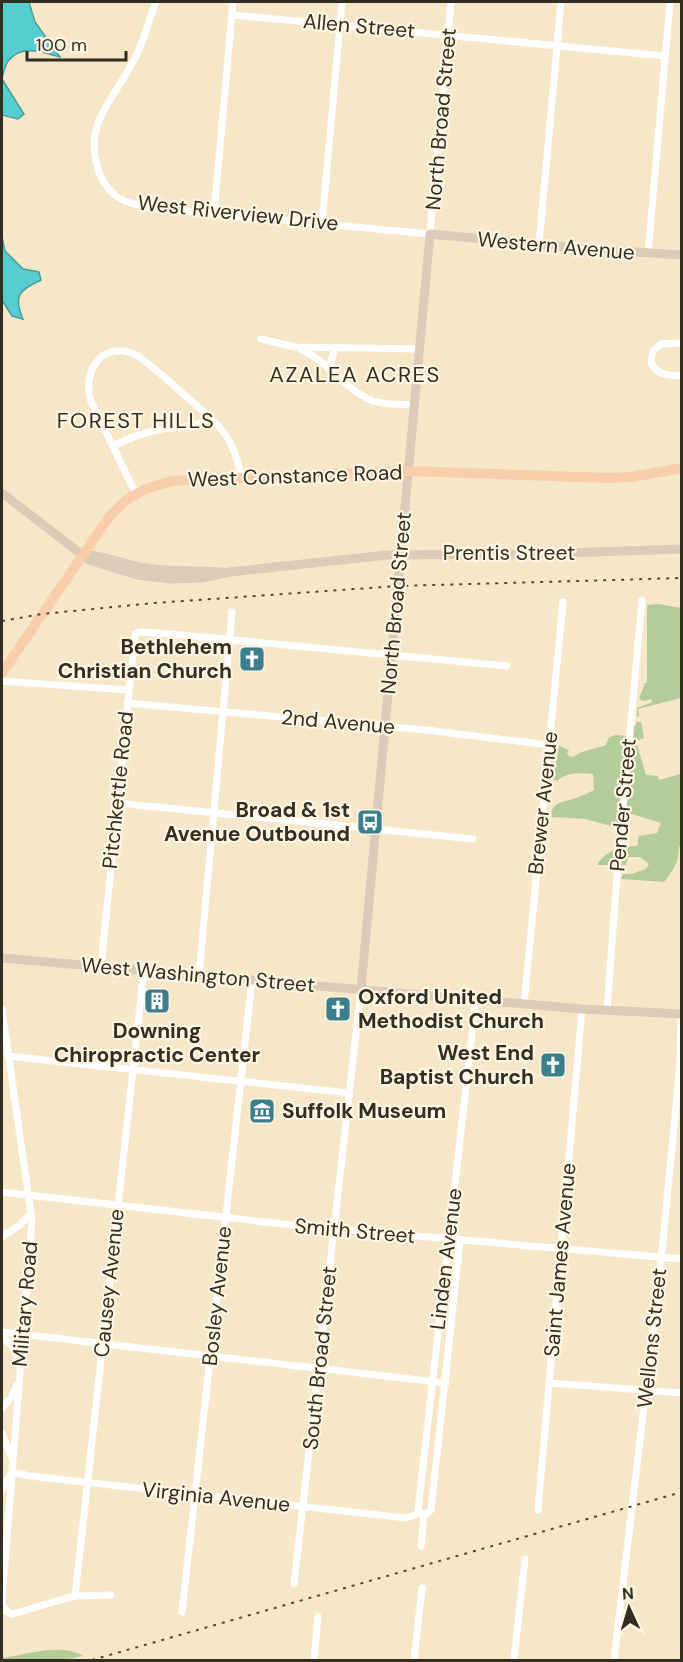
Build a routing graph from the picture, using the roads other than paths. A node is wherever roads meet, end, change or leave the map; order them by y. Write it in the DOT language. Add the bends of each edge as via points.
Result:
graph roads {
  1 [pos="156,2"];
  2 [pos="228,2"];
  3 [pos="342,2"];
  4 [pos="451,2"];
  5 [pos="561,2"];
  6 [pos="670,2"];
  7 [pos="233,8"];
  8 [pos="339,24"];
  9 [pos="448,35"];
  10 [pos="557,45"];
  11 [pos="665,56"];
  12 [pos="214,213"];
  13 [pos="322,223"];
  14 [pos="430,234"];
  15 [pos="539,244"];
  16 [pos="648,254"];
  17 [pos="681,255"];
  18 [pos="261,339"];
  19 [pos="681,343"];
  20 [pos="295,347"];
  21 [pos="335,348"];
  22 [pos="420,349"];
  23 [pos="329,368"];
  24 [pos="681,376"];
  25 [pos="415,405"];
  26 [pos="210,416"];
  27 [pos="113,446"];
  28 [pos="681,468"];
  29 [pos="409,471"];
  30 [pos="241,477"];
  31 [pos="2,493"];
  32 [pos="136,494"];
  33 [pos="681,549"];
  34 [pos="77,551"];
  35 [pos="642,600"];
  36 [pos="563,602"];
  37 [pos="232,612"];
  38 [pos="229,640"];
  39 [pos="392,655"];
  40 [pos="507,666"];
  41 [pos="2,673"];
  42 [pos="2,681"];
  43 [pos="128,690"];
  44 [pos="127,703"];
  45 [pos="222,712"];
  46 [pos="385,726"];
  47 [pos="549,745"];
  48 [pos="117,803"];
  49 [pos="213,813"];
  50 [pos="375,830"];
  51 [pos="473,839"];
  52 [pos="2,958"];
  53 [pos="101,966"];
  54 [pos="144,970"];
  55 [pos="199,975"];
  56 [pos="252,980"];
  57 [pos="361,989"];
  58 [pos="476,999"];
  59 [pos="524,1004"];
  60 [pos="681,1004"];
  61 [pos="2,1009"];
  62 [pos="582,1009"];
  63 [pos="607,1011"];
  64 [pos="681,1014"];
  65 [pos="8,1056"];
  66 [pos="133,1070"];
  67 [pos="241,1082"];
  68 [pos="349,1093"];
  69 [pos="678,1126"];
  70 [pos="2,1192"];
  71 [pos="29,1196"];
  72 [pos="118,1206"];
  73 [pos="31,1213"];
  74 [pos="226,1218"];
  75 [pos="334,1230"];
  76 [pos="2,1237"];
  77 [pos="447,1240"];
  78 [pos="460,1241"];
  79 [pos="561,1250"];
  80 [pos="661,1258"];
  81 [pos="681,1259"];
  82 [pos="2,1334"];
  83 [pos="23,1334"];
  84 [pos="103,1344"];
  85 [pos="211,1356"];
  86 [pos="319,1368"];
  87 [pos="20,1369"];
  88 [pos="19,1380"];
  89 [pos="431,1382"];
  90 [pos="446,1383"];
  91 [pos="549,1383"];
  92 [pos="647,1390"];
  93 [pos="681,1393"];
  94 [pos="2,1408"];
  95 [pos="2,1433"];
  96 [pos="12,1462"];
  97 [pos="12,1472"];
  98 [pos="87,1482"];
  99 [pos="2,1489"];
  100 [pos="195,1494"];
  101 [pos="303,1507"];
  102 [pos="538,1510"];
  103 [pos="422,1514"];
  104 [pos="2,1534"];
  105 [pos="421,1546"];
  106 [pos="6,1547"];
  107 [pos="525,1559"];
  108 [pos="2,1560"];
  109 [pos="294,1584"];
  110 [pos="422,1588"];
  111 [pos="111,1595"];
  112 [pos="75,1596"];
  113 [pos="2,1602"];
  114 [pos="182,1612"];
  115 [pos="318,1617"];
  116 [pos="314,1660"];
  117 [pos="414,1660"];
  118 [pos="514,1660"];
  119 [pos="614,1660"];
  1 -- 12 [label="street, West Riverview Drive" via="137,54 97,126 96,161 107,185 118,197 151,208"];
  2 -- 7 [label="street"];
  3 -- 8 [label="street"];
  4 -- 9 [label="street, North Broad Street"];
  5 -- 10 [label="street"];
  6 -- 11 [label="street"];
  7 -- 8 [label="street, Allen Street"];
  7 -- 12 [label="street"];
  8 -- 9 [label="street, Allen Street"];
  8 -- 13 [label="street"];
  9 -- 10 [label="street, Allen Street"];
  9 -- 14 [label="street, North Broad Street"];
  10 -- 11 [label="street, Allen Street"];
  10 -- 15 [label="street"];
  11 -- 16 [label="street"];
  12 -- 13 [label="street, West Riverview Drive"];
  13 -- 14 [label="street, West Riverview Drive"];
  14 -- 15 [label="street, Western Avenue"];
  14 -- 22 [label="street, North Broad Street"];
  15 -- 16 [label="street, Western Avenue"];
  16 -- 17 [label="street, Western Avenue"];
  18 -- 20 [label="street"];
  19 -- 24 [label="street" via="661,344 653,351 651,362 661,374"];
  20 -- 21 [label="street"];
  20 -- 23 [label="street"];
  21 -- 22 [label="street"];
  21 -- 23 [label="street"];
  22 -- 25 [label="street, North Broad Street"];
  23 -- 25 [label="street" via="367,398 384,404"];
  25 -- 29 [label="street, North Broad Street"];
  26 -- 27 [label="street" via="197,425 158,429"];
  26 -- 27 [label="street" via="138,356 124,351 109,353 92,367 88,391"];
  26 -- 30 [label="street" via="231,443"];
  27 -- 32 [label="street"];
  28 -- 29 [label="main road, West Constance Road" via="600,479"];
  29 -- 30 [label="main road, West Constance Road"];
  29 -- 39 [label="street, North Broad Street"];
  30 -- 32 [label="main road, West Constance Road" via="172,481"];
  31 -- 34 [label="street"];
  32 -- 34 [label="main road, West Constance Road"];
  33 -- 34 [label="street, Prentis Street" via="409,554 202,578 159,578 114,569"];
  34 -- 41 [label="main road, West Constance Road"];
  35 -- 63 [label="street, Pender Street"];
  36 -- 47 [label="street, Brewer Avenue"];
  37 -- 38 [label="street"];
  38 -- 39 [label="street"];
  38 -- 43 [label="street, Pitchkettle Road" via="138,633 133,638"];
  38 -- 45 [label="street"];
  39 -- 40 [label="street"];
  39 -- 46 [label="street, North Broad Street"];
  42 -- 43 [label="street"];
  43 -- 44 [label="street, Pitchkettle Road"];
  44 -- 45 [label="street, 2nd Avenue"];
  44 -- 48 [label="street, Pitchkettle Road"];
  45 -- 46 [label="street, 2nd Avenue"];
  45 -- 49 [label="street"];
  46 -- 47 [label="street, 2nd Avenue"];
  46 -- 50 [label="street, North Broad Street"];
  47 -- 59 [label="street, Brewer Avenue"];
  48 -- 49 [label="street"];
  48 -- 53 [label="street, Pitchkettle Road"];
  49 -- 50 [label="street"];
  49 -- 55 [label="street"];
  50 -- 51 [label="street"];
  50 -- 57 [label="street, North Broad Street"];
  52 -- 53 [label="street, West Washington Street"];
  53 -- 54 [label="street, West Washington Street"];
  54 -- 55 [label="street, West Washington Street"];
  54 -- 66 [label="street, Causey Avenue"];
  55 -- 56 [label="street, West Washington Street"];
  56 -- 57 [label="street, West Washington Street"];
  56 -- 67 [label="street, Bosley Avenue"];
  57 -- 58 [label="street, West Washington Street"];
  57 -- 68 [label="street, South Broad Street"];
  58 -- 59 [label="street, West Washington Street"];
  58 -- 77 [label="street, Linden Avenue"];
  59 -- 62 [label="street, West Washington Street"];
  60 -- 64 [label="street"];
  61 -- 65 [label="street, Military Road"];
  62 -- 63 [label="street, West Washington Street"];
  62 -- 79 [label="street, Saint James Avenue"];
  63 -- 64 [label="street, West Washington Street"];
  64 -- 69 [label="street, Wellons Street"];
  65 -- 66 [label="street"];
  65 -- 71 [label="street, Military Road"];
  66 -- 67 [label="street"];
  66 -- 72 [label="street, Causey Avenue"];
  67 -- 68 [label="street"];
  67 -- 74 [label="street, Bosley Avenue"];
  68 -- 75 [label="street, South Broad Street"];
  69 -- 80 [label="street, Wellons Street"];
  70 -- 71 [label="street, Smith Street"];
  71 -- 72 [label="street, Smith Street"];
  71 -- 73 [label="street, Military Road"];
  72 -- 74 [label="street, Smith Street"];
  72 -- 84 [label="street, Causey Avenue"];
  73 -- 76 [label="street"];
  73 -- 83 [label="street, Military Road"];
  74 -- 75 [label="street, Smith Street"];
  74 -- 85 [label="street, Bosley Avenue"];
  75 -- 77 [label="street, Smith Street"];
  75 -- 86 [label="street, South Broad Street"];
  77 -- 78 [label="street, Smith Street"];
  77 -- 89 [label="street, Linden Avenue"];
  78 -- 79 [label="street, Smith Street"];
  78 -- 90 [label="street, Linden Avenue"];
  79 -- 80 [label="street, Smith Street"];
  79 -- 91 [label="street, Saint James Avenue"];
  80 -- 81 [label="street, Smith Street"];
  80 -- 92 [label="street, Wellons Street"];
  82 -- 83 [label="street"];
  82 -- 87 [label="street" via="16,1353"];
  83 -- 84 [label="street"];
  83 -- 87 [label="street, Military Road"];
  84 -- 85 [label="street"];
  84 -- 98 [label="street, Causey Avenue"];
  85 -- 86 [label="street"];
  85 -- 100 [label="street, Bosley Avenue"];
  86 -- 89 [label="street"];
  86 -- 101 [label="street, South Broad Street"];
  87 -- 88 [label="street, Military Road"];
  88 -- 94 [label="street"];
  88 -- 96 [label="street, Military Road"];
  89 -- 90 [label="street"];
  89 -- 103 [label="street, Linden Avenue" via="417,1510"];
  90 -- 103 [label="street, Linden Avenue" via="432,1510"];
  91 -- 92 [label="street"];
  91 -- 102 [label="street, Saint James Avenue"];
  92 -- 93 [label="street"];
  92 -- 119 [label="street, Wellons Street"];
  95 -- 96 [label="street"];
  96 -- 97 [label="street, Military Road"];
  97 -- 98 [label="street, Virginia Avenue"];
  97 -- 99 [label="street"];
  97 -- 106 [label="street, Military Road"];
  98 -- 100 [label="street, Virginia Avenue"];
  98 -- 112 [label="street, Causey Avenue"];
  100 -- 101 [label="street, Virginia Avenue"];
  100 -- 114 [label="street, Bosley Avenue"];
  101 -- 103 [label="street, Virginia Avenue" via="406,1518"];
  101 -- 109 [label="street, South Broad Street"];
  103 -- 105 [label="street, Linden Avenue"];
  104 -- 106 [label="street"];
  106 -- 108 [label="street"];
  106 -- 113 [label="street, Military Road"];
  107 -- 118 [label="street"];
  110 -- 117 [label="street"];
  111 -- 112 [label="street"];
  112 -- 113 [label="street, Military Road" via="12,1614"];
  115 -- 116 [label="street"];
}
